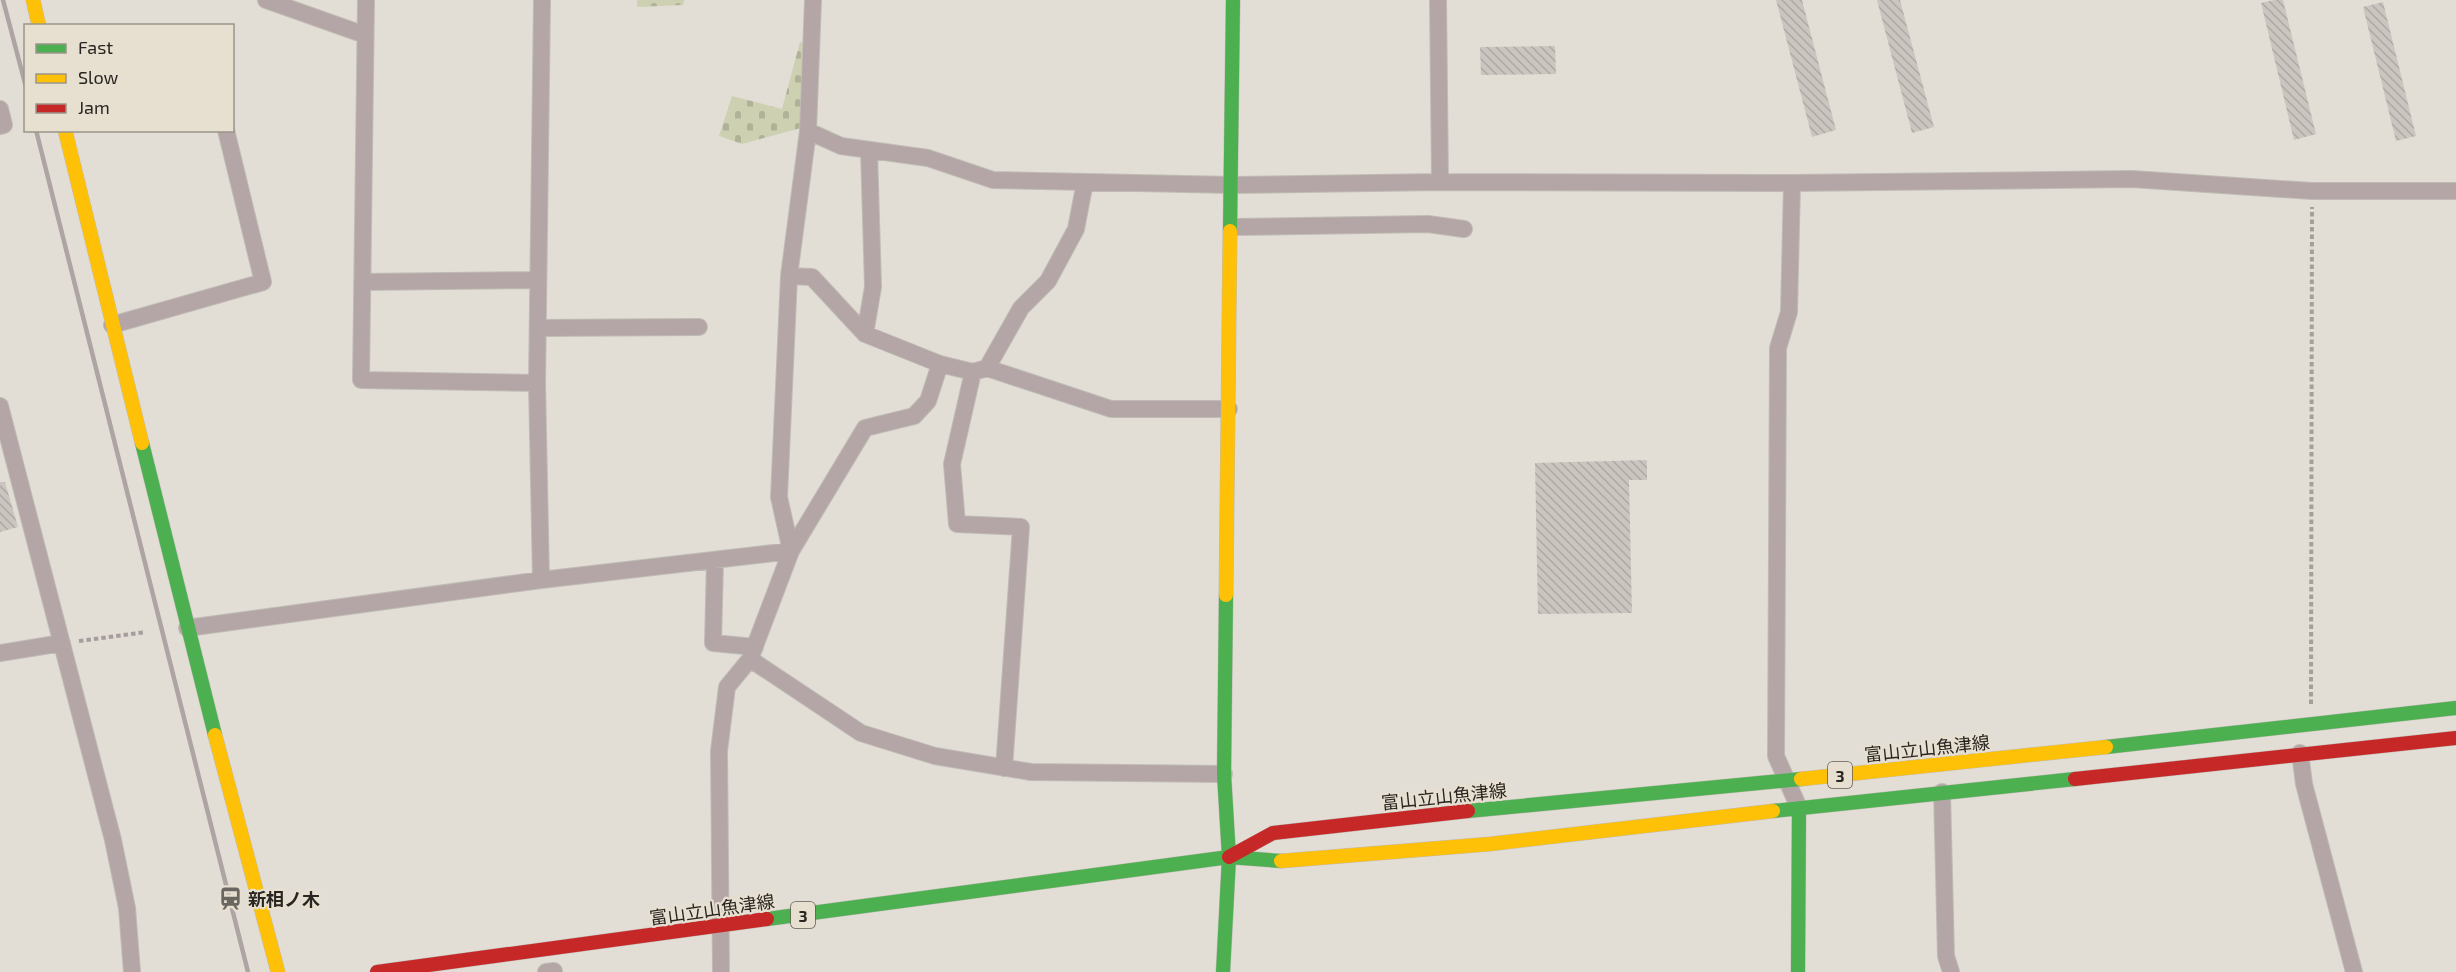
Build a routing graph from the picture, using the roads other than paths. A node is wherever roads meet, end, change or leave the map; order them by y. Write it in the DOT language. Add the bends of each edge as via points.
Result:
graph roads {
  1 [pos="33,0"];
  2 [pos="266,0"];
  3 [pos="366,0"];
  4 [pos="542,0"];
  5 [pos="813,0"];
  6 [pos="1233,0"];
  7 [pos="1438,0"];
  8 [pos="39,24"];
  9 [pos="366,35"];
  10 [pos="0,109"];
  11 [pos="0,126"];
  12 [pos="808,131"];
  13 [pos="65,132"];
  14 [pos="226,132"];
  15 [pos="869,150"];
  16 [pos="1085,182"];
  17 [pos="1440,182"];
  18 [pos="1792,183"];
  19 [pos="1233,185"];
  20 [pos="2456,192"];
  21 [pos="1232,227"];
  22 [pos="1464,229"];
  23 [pos="789,276"];
  24 [pos="538,280"];
  25 [pos="362,282"];
  26 [pos="112,325"];
  27 [pos="699,327"];
  28 [pos="538,328"];
  29 [pos="865,334"];
  30 [pos="940,364"];
  31 [pos="980,370"];
  32 [pos="537,383"];
  33 [pos="0,406"];
  34 [pos="1229,409"];
  35 [pos="791,551"];
  36 [pos="715,561"];
  37 [pos="541,580"];
  38 [pos="187,628"];
  39 [pos="62,643"];
  40 [pos="0,652"];
  41 [pos="752,653"];
  42 [pos="2456,708"];
  43 [pos="2456,738"];
  44 [pos="2300,753"];
  45 [pos="1004,768"];
  46 [pos="1224,774"];
  47 [pos="1786,780"];
  48 [pos="1942,792"];
  49 [pos="1799,808"];
  50 [pos="1229,858"];
  51 [pos="721,926"];
  52 [pos="132,972"];
  53 [pos="278,972"];
  54 [pos="377,972"];
  55 [pos="721,972"];
  56 [pos="1223,972"];
  57 [pos="1798,972"];
  58 [pos="1951,972"];
  59 [pos="2354,972"];
  1 -- 8 [label="main road"];
  2 -- 9 [label="street"];
  3 -- 9 [label="street"];
  4 -- 24 [label="street"];
  5 -- 12 [label="street"];
  6 -- 19 [label="main road"];
  7 -- 17 [label="street"];
  9 -- 25 [label="street"];
  10 -- 11 [label="street" via="4,125"];
  12 -- 15 [label="street" via="841,146"];
  12 -- 23 [label="street"];
  13 -- 26 [label="main road"];
  14 -- 26 [label="street" via="263,282"];
  15 -- 16 [label="street" via="928,159 993,180"];
  15 -- 29 [label="street" via="873,287"];
  16 -- 19 [label="street"];
  16 -- 31 [label="street" via="1076,229 1048,281 1021,308"];
  17 -- 18 [label="street"];
  17 -- 19 [label="street"];
  18 -- 20 [label="street" via="2132,180 2312,191"];
  18 -- 47 [label="street" via="1789,312 1778,348 1776,756"];
  19 -- 21 [label="main road"];
  21 -- 22 [label="street" via="1428,224"];
  21 -- 34 [label="main road"];
  23 -- 29 [label="street" via="812,277"];
  23 -- 35 [label="street" via="778,497"];
  24 -- 25 [label="street"];
  24 -- 28 [label="street"];
  25 -- 32 [label="street" via="361,380"];
  26 -- 38 [label="main road"];
  27 -- 28 [label="street"];
  28 -- 32 [label="street"];
  29 -- 30 [label="street"];
  30 -- 31 [label="street"];
  30 -- 35 [label="street" via="928,401 914,416 865,428"];
  31 -- 34 [label="street" via="1111,409"];
  31 -- 45 [label="street" via="952,464 957,524 1021,527"];
  32 -- 37 [label="street"];
  33 -- 39 [label="street"];
  34 -- 46 [label="main road"];
  35 -- 36 [label="street"];
  35 -- 41 [label="street"];
  36 -- 37 [label="street"];
  36 -- 41 [label="street" via="713,643"];
  37 -- 38 [label="street"];
  38 -- 53 [label="main road"];
  39 -- 40 [label="street"];
  39 -- 52 [label="street" via="113,840 127,908"];
  41 -- 45 [label="street" via="861,733 935,756"];
  41 -- 51 [label="street" via="727,687 719,751"];
  42 -- 47 [label="main road, 富山立山魚津線 / 3"];
  43 -- 44 [label="main road, 富山立山魚津線 / 3"];
  44 -- 48 [label="main road, 富山立山魚津線 / 3"];
  44 -- 59 [label="street" via="2307,794"];
  45 -- 46 [label="street" via="1031,772"];
  46 -- 50 [label="main road"];
  47 -- 49 [label="street"];
  47 -- 50 [label="main road, 富山立山魚津線 / 3" via="1273,833"];
  48 -- 49 [label="main road, 富山立山魚津線 / 3"];
  48 -- 58 [label="street" via="1946,956"];
  49 -- 50 [label="main road, 富山立山魚津線 / 3" via="1491,844 1271,862"];
  49 -- 57 [label="main road"];
  50 -- 51 [label="main road, 富山立山魚津線 / 3"];
  50 -- 56 [label="main road"];
  51 -- 54 [label="main road, 富山立山魚津線 / 3"];
  51 -- 55 [label="street"];
}
